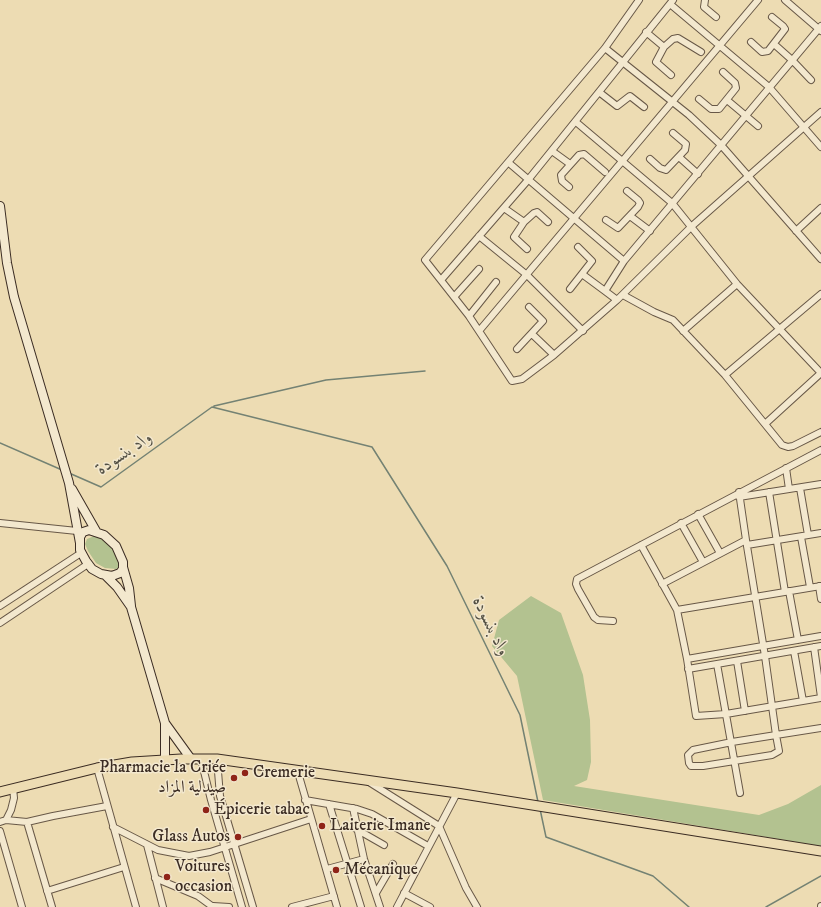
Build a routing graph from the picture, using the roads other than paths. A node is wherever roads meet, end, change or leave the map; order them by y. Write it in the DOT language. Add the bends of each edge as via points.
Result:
graph roads {
  1 [pos="639,0"];
  2 [pos="705,0"];
  3 [pos="758,0"];
  4 [pos="785,0"];
  5 [pos="672,2"];
  6 [pos="716,17"];
  7 [pos="772,17"];
  8 [pos="820,29"];
  9 [pos="646,32"];
  10 [pos="751,42"];
  11 [pos="774,44"];
  12 [pos="719,46"];
  13 [pos="605,48"];
  14 [pos="664,48"];
  15 [pos="701,52"];
  16 [pos="792,60"];
  17 [pos="623,63"];
  18 [pos="723,72"];
  19 [pos="671,75"];
  20 [pos="811,80"];
  21 [pos="769,87"];
  22 [pos="599,92"];
  23 [pos="699,99"];
  24 [pos="727,100"];
  25 [pos="672,102"];
  26 [pos="644,107"];
  27 [pos="821,112"];
  28 [pos="745,114"];
  29 [pos="576,122"];
  30 [pos="758,126"];
  31 [pos="804,127"];
  32 [pos="673,133"];
  33 [pos="721,145"];
  34 [pos="821,147"];
  35 [pos="552,151"];
  36 [pos="679,157"];
  37 [pos="622,159"];
  38 [pos="650,159"];
  39 [pos="509,163"];
  40 [pos="570,164"];
  41 [pos="605,172"];
  42 [pos="698,174"];
  43 [pos="748,175"];
  44 [pos="528,180"];
  45 [pos="569,187"];
  46 [pos="627,191"];
  47 [pos="672,203"];
  48 [pos="0,206"];
  49 [pos="504,208"];
  50 [pos="821,208"];
  51 [pos="630,216"];
  52 [pos="575,218"];
  53 [pos="606,220"];
  54 [pos="524,222"];
  55 [pos="548,222"];
  56 [pos="692,226"];
  57 [pos="650,232"];
  58 [pos="796,232"];
  59 [pos="479,236"];
  60 [pos="578,247"];
  61 [pos="527,249"];
  62 [pos="821,259"];
  63 [pos="624,261"];
  64 [pos="479,269"];
  65 [pos="582,274"];
  66 [pos="527,275"];
  67 [pos="441,280"];
  68 [pos="496,282"];
  69 [pos="737,284"];
  70 [pos="570,289"];
  71 [pos="606,291"];
  72 [pos="821,294"];
  73 [pos="623,295"];
  74 [pos="454,297"];
  75 [pos="617,300"];
  76 [pos="528,307"];
  77 [pos="469,316"];
  78 [pos="781,329"];
  79 [pos="479,331"];
  80 [pos="583,331"];
  81 [pos="683,331"];
  82 [pos="532,334"];
  83 [pos="517,349"];
  84 [pos="554,355"];
  85 [pos="821,373"];
  86 [pos="724,375"];
  87 [pos="766,424"];
  88 [pos="821,432"];
  89 [pos="821,450"];
  90 [pos="786,468"];
  91 [pos="69,483"];
  92 [pos="821,484"];
  93 [pos="800,488"];
  94 [pos="789,489"];
  95 [pos="769,492"];
  96 [pos="739,494"];
  97 [pos="698,514"];
  98 [pos="0,522"];
  99 [pos="681,523"];
  100 [pos="77,531"];
  101 [pos="96,531"];
  102 [pos="821,533"];
  103 [pos="808,535"];
  104 [pos="801,537"];
  105 [pos="777,540"];
  106 [pos="80,543"];
  107 [pos="746,543"];
  108 [pos="641,545"];
  109 [pos="81,553"];
  110 [pos="720,553"];
  111 [pos="703,562"];
  112 [pos="88,564"];
  113 [pos="123,567"];
  114 [pos="105,575"];
  115 [pos="662,584"];
  116 [pos="820,586"];
  117 [pos="810,588"];
  118 [pos="787,591"];
  119 [pos="755,596"];
  120 [pos="821,599"];
  121 [pos="0,606"];
  122 [pos="131,607"];
  123 [pos="676,610"];
  124 [pos="613,621"];
  125 [pos="0,623"];
  126 [pos="821,636"];
  127 [pos="798,640"];
  128 [pos="763,646"];
  129 [pos="821,646"];
  130 [pos="814,647"];
  131 [pos="794,651"];
  132 [pos="765,656"];
  133 [pos="687,659"];
  134 [pos="738,661"];
  135 [pos="717,664"];
  136 [pos="688,669"];
  137 [pos="821,698"];
  138 [pos="803,701"];
  139 [pos="772,706"];
  140 [pos="745,711"];
  141 [pos="726,714"];
  142 [pos="165,723"];
  143 [pos="821,728"];
  144 [pos="776,735"];
  145 [pos="732,742"];
  146 [pos="192,758"];
  147 [pos="165,759"];
  148 [pos="201,759"];
  149 [pos="217,760"];
  150 [pos="735,760"];
  151 [pos="97,768"];
  152 [pos="297,770"];
  153 [pos="366,780"];
  154 [pos="13,788"];
  155 [pos="0,792"];
  156 [pos="740,793"];
  157 [pos="457,794"];
  158 [pos="305,800"];
  159 [pos="329,804"];
  160 [pos="107,806"];
  161 [pos="353,808"];
  162 [pos="311,819"];
  163 [pos="3,821"];
  164 [pos="27,822"];
  165 [pos="439,826"];
  166 [pos="113,827"];
  167 [pos="356,830"];
  168 [pos="0,832"];
  169 [pos="234,843"];
  170 [pos="148,845"];
  171 [pos="224,846"];
  172 [pos="384,846"];
  173 [pos="428,846"];
  174 [pos="821,851"];
  175 [pos="364,859"];
  176 [pos="347,864"];
  177 [pos="393,864"];
  178 [pos="124,867"];
  179 [pos="327,869"];
  180 [pos="155,878"];
  181 [pos="47,891"];
  182 [pos="376,893"];
  183 [pos="404,893"];
  184 [pos="334,896"];
  185 [pos="213,906"];
  186 [pos="22,907"];
  187 [pos="52,907"];
  188 [pos="136,907"];
  189 [pos="163,907"];
  190 [pos="229,907"];
  191 [pos="242,907"];
  192 [pos="253,907"];
  193 [pos="292,907"];
  194 [pos="337,907"];
  195 [pos="361,907"];
  196 [pos="380,907"];
  197 [pos="397,907"];
  198 [pos="430,907"];
  199 [pos="478,907"];
  1 -- 13 [label="street"];
  2 -- 6 [label="street" via="704,7"];
  3 -- 12 [label="street"];
  4 -- 8 [label="street"];
  5 -- 9 [label="street"];
  5 -- 12 [label="street"];
  7 -- 11 [label="street" via="785,28"];
  8 -- 16 [label="street"];
  9 -- 14 [label="street"];
  9 -- 17 [label="street"];
  10 -- 11 [label="street" via="763,52 767,52"];
  11 -- 16 [label="street"];
  12 -- 21 [label="street"];
  12 -- 25 [label="street"];
  13 -- 17 [label="street"];
  13 -- 39 [label="street"];
  14 -- 15 [label="street" via="672,39 677,38"];
  14 -- 19 [label="street" via="656,63"];
  16 -- 20 [label="street"];
  16 -- 21 [label="street"];
  17 -- 22 [label="street"];
  17 -- 25 [label="street"];
  18 -- 24 [label="street" via="736,87"];
  21 -- 28 [label="street"];
  21 -- 31 [label="street"];
  22 -- 26 [label="street" via="617,106 630,96"];
  22 -- 29 [label="street"];
  23 -- 24 [label="street" via="715,110"];
  24 -- 28 [label="street"];
  25 -- 33 [label="street"];
  25 -- 37 [label="street"];
  27 -- 31 [label="street"];
  28 -- 30 [label="street"];
  28 -- 33 [label="street"];
  29 -- 35 [label="street"];
  29 -- 37 [label="street"];
  31 -- 34 [label="street"];
  31 -- 43 [label="street"];
  32 -- 36 [label="street" via="686,146"];
  33 -- 42 [label="street"];
  33 -- 43 [label="street"];
  35 -- 40 [label="street"];
  35 -- 44 [label="street"];
  36 -- 38 [label="street" via="666,170"];
  36 -- 42 [label="street"];
  37 -- 47 [label="street"];
  37 -- 52 [label="street"];
  39 -- 44 [label="street"];
  39 -- 67 [label="street" via="425,260"];
  40 -- 41 [label="street" via="579,155 584,154"];
  40 -- 45 [label="street" via="560,177"];
  42 -- 47 [label="street"];
  43 -- 56 [label="street"];
  43 -- 58 [label="street"];
  44 -- 49 [label="street"];
  44 -- 52 [label="street"];
  46 -- 51 [label="street" via="640,203"];
  47 -- 56 [label="street"];
  47 -- 57 [label="street"];
  48 -- 91 [label="street" via="14,297"];
  49 -- 54 [label="street"];
  49 -- 59 [label="street"];
  50 -- 58 [label="street"];
  51 -- 53 [label="street" via="618,228"];
  51 -- 57 [label="street"];
  52 -- 63 [label="street"];
  52 -- 66 [label="street"];
  54 -- 55 [label="street" via="537,212"];
  54 -- 61 [label="street" via="514,237"];
  56 -- 69 [label="street"];
  56 -- 73 [label="street"];
  57 -- 63 [label="street"];
  58 -- 62 [label="street"];
  59 -- 66 [label="street"];
  59 -- 67 [label="street"];
  60 -- 65 [label="street" via="592,261"];
  63 -- 71 [label="street"];
  64 -- 74 [label="street"];
  65 -- 70 [label="street"];
  65 -- 71 [label="street"];
  66 -- 79 [label="street"];
  66 -- 80 [label="street"];
  67 -- 74 [label="street"];
  68 -- 77 [label="street"];
  69 -- 78 [label="street"];
  69 -- 81 [label="street"];
  71 -- 75 [label="street"];
  72 -- 78 [label="street"];
  73 -- 75 [label="street"];
  73 -- 81 [label="street" via="654,312 670,317"];
  74 -- 77 [label="street"];
  75 -- 80 [label="street"];
  76 -- 82 [label="street" via="544,321"];
  77 -- 79 [label="street"];
  78 -- 85 [label="street"];
  78 -- 86 [label="street"];
  79 -- 84 [label="street" via="512,380 522,379"];
  80 -- 84 [label="street"];
  81 -- 86 [label="street"];
  82 -- 83 [label="street"];
  82 -- 84 [label="street"];
  85 -- 87 [label="street"];
  86 -- 87 [label="street"];
  87 -- 88 [label="street" via="779,443 786,447"];
  89 -- 90 [label="street"];
  90 -- 94 [label="street"];
  90 -- 96 [label="street"];
  91 -- 100 [label="street"];
  91 -- 101 [label="street"];
  92 -- 93 [label="street"];
  93 -- 94 [label="street"];
  93 -- 103 [label="street"];
  94 -- 95 [label="street"];
  95 -- 96 [label="street"];
  95 -- 105 [label="street"];
  96 -- 97 [label="street"];
  96 -- 107 [label="street"];
  97 -- 99 [label="street"];
  97 -- 110 [label="street"];
  98 -- 100 [label="street"];
  99 -- 108 [label="street"];
  99 -- 111 [label="street"];
  100 -- 106 [label="street"];
  101 -- 106 [label="street" via="83,532 80,535"];
  101 -- 113 [label="street" via="116,546"];
  102 -- 103 [label="street"];
  103 -- 104 [label="street"];
  104 -- 105 [label="street"];
  104 -- 117 [label="street"];
  105 -- 107 [label="street"];
  105 -- 118 [label="street"];
  106 -- 109 [label="street"];
  107 -- 110 [label="street"];
  107 -- 119 [label="street"];
  108 -- 115 [label="street"];
  108 -- 124 [label="street" via="576,581 594,617 598,620"];
  109 -- 112 [label="street"];
  109 -- 121 [label="street"];
  110 -- 111 [label="street"];
  111 -- 115 [label="street"];
  112 -- 114 [label="street" via="95,571"];
  112 -- 125 [label="street"];
  113 -- 114 [label="street" via="117,575"];
  113 -- 122 [label="street"];
  114 -- 122 [label="street"];
  115 -- 123 [label="street"];
  116 -- 117 [label="street"];
  116 -- 120 [label="street"];
  117 -- 118 [label="street"];
  118 -- 119 [label="street"];
  118 -- 127 [label="street"];
  119 -- 123 [label="street"];
  119 -- 128 [label="street"];
  122 -- 142 [label="street"];
  123 -- 133 [label="street"];
  126 -- 127 [label="street"];
  127 -- 128 [label="street"];
  128 -- 132 [label="street"];
  128 -- 133 [label="street"];
  129 -- 130 [label="street"];
  130 -- 131 [label="street"];
  130 -- 137 [label="street"];
  131 -- 132 [label="street"];
  131 -- 138 [label="street"];
  132 -- 134 [label="street"];
  132 -- 139 [label="street"];
  133 -- 136 [label="street"];
  134 -- 135 [label="street"];
  134 -- 140 [label="street"];
  135 -- 136 [label="street"];
  135 -- 141 [label="street"];
  136 -- 141 [label="street" via="695,715 700,717"];
  137 -- 138 [label="street"];
  138 -- 139 [label="street"];
  139 -- 140 [label="street"];
  139 -- 144 [label="street"];
  140 -- 141 [label="street"];
  141 -- 145 [label="street"];
  142 -- 146 [label="street"];
  142 -- 147 [label="street"];
  143 -- 144 [label="street"];
  144 -- 145 [label="street"];
  144 -- 150 [label="street" via="780,750 778,753"];
  145 -- 150 [label="street"];
  145 -- 150 [label="street" via="694,750 689,753 688,758 690,765 694,767"];
  146 -- 147 [label="main road"];
  146 -- 148 [label="main road"];
  147 -- 151 [label="main road"];
  148 -- 149 [label="main road"];
  148 -- 171 [label="street"];
  149 -- 152 [label="main road"];
  149 -- 169 [label="street" via="220,796"];
  150 -- 156 [label="street"];
  151 -- 154 [label="main road"];
  151 -- 160 [label="street"];
  152 -- 153 [label="main road"];
  152 -- 158 [label="street"];
  153 -- 157 [label="main road"];
  153 -- 165 [label="street"];
  154 -- 155 [label="main road"];
  154 -- 163 [label="street" via="13,805"];
  157 -- 165 [label="street"];
  157 -- 174 [label="main road"];
  158 -- 159 [label="street"];
  158 -- 162 [label="street"];
  159 -- 161 [label="street"];
  159 -- 176 [label="street"];
  160 -- 164 [label="street"];
  160 -- 166 [label="street"];
  161 -- 167 [label="street"];
  161 -- 173 [label="street" via="382,818"];
  162 -- 169 [label="street"];
  162 -- 179 [label="street"];
  163 -- 164 [label="street"];
  164 -- 181 [label="street"];
  165 -- 173 [label="street"];
  165 -- 199 [label="street" via="466,888"];
  166 -- 170 [label="street"];
  166 -- 178 [label="street"];
  167 -- 172 [label="street"];
  167 -- 175 [label="street"];
  168 -- 186 [label="street"];
  169 -- 171 [label="street"];
  169 -- 192 [label="street"];
  170 -- 171 [label="street" via="170,853 189,856"];
  170 -- 180 [label="street"];
  171 -- 191 [label="street"];
  173 -- 183 [label="street"];
  175 -- 176 [label="street"];
  175 -- 182 [label="street"];
  176 -- 179 [label="street"];
  176 -- 195 [label="street"];
  177 -- 182 [label="street"];
  178 -- 181 [label="street"];
  178 -- 188 [label="street"];
  179 -- 184 [label="street"];
  180 -- 185 [label="street" via="198,896"];
  180 -- 189 [label="street"];
  181 -- 187 [label="street"];
  182 -- 196 [label="street"];
  183 -- 197 [label="street"];
  183 -- 198 [label="street"];
  184 -- 193 [label="street"];
  184 -- 194 [label="street"];
  185 -- 190 [label="street"];
}
